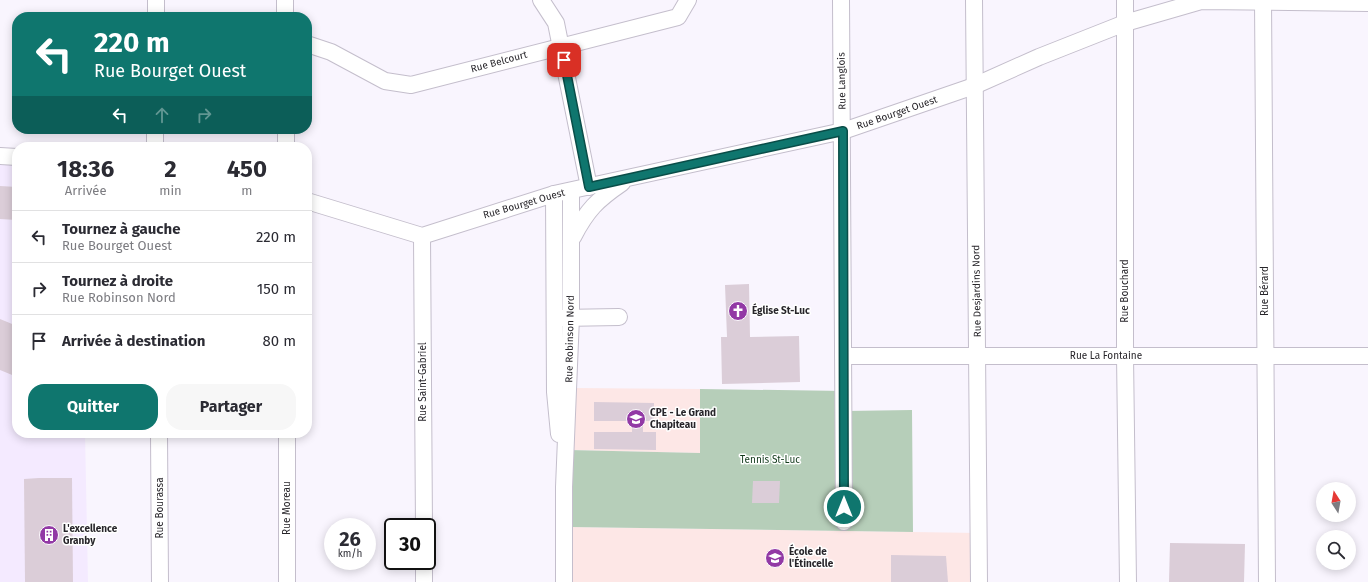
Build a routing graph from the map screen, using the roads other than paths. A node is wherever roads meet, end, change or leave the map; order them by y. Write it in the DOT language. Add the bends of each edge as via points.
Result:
graph roads {
  1 [pos="156,0"];
  2 [pos="285,0"];
  3 [pos="541,0"];
  4 [pos="688,0"];
  5 [pos="841,0"];
  6 [pos="974,0"];
  7 [pos="1126,0"];
  8 [pos="1263,1"];
  9 [pos="1368,3"];
  10 [pos="156,12"];
  11 [pos="285,12"];
  12 [pos="1125,23"];
  13 [pos="562,45"];
  14 [pos="312,46"];
  15 [pos="974,86"];
  16 [pos="843,131"];
  17 [pos="0,156"];
  18 [pos="12,157"];
  19 [pos="627,179"];
  20 [pos="589,187"];
  21 [pos="571,191"];
  22 [pos="554,194"];
  23 [pos="312,203"];
  24 [pos="422,236"];
  25 [pos="572,240"];
  26 [pos="572,317"];
  27 [pos="620,317"];
  28 [pos="555,318"];
  29 [pos="843,356"];
  30 [pos="977,356"];
  31 [pos="1125,356"];
  32 [pos="1265,356"];
  33 [pos="1368,356"];
  34 [pos="159,438"];
  35 [pos="287,438"];
  36 [pos="564,487"];
  37 [pos="424,518"];
  38 [pos="844,522"];
  39 [pos="424,570"];
  40 [pos="160,582"];
  41 [pos="287,582"];
  42 [pos="424,582"];
  43 [pos="564,582"];
  44 [pos="979,582"];
  45 [pos="1128,582"];
  46 [pos="1267,582"];
  1 -- 10 [label="street"];
  2 -- 11 [label="street"];
  3 -- 13 [label="street" via="556,24"];
  4 -- 13 [label="street, Rue Belcourt" via="678,17"];
  5 -- 16 [label="street, Rue Langlois"];
  6 -- 15 [label="street, Rue Desjardins Nord"];
  7 -- 12 [label="street, Rue Bouchard"];
  8 -- 9 [label="street, Rue Bourget Ouest"];
  8 -- 12 [label="street, Rue Bourget Ouest" via="1201,1"];
  8 -- 32 [label="street, Rue Bérard"];
  12 -- 15 [label="street, Rue Bourget Ouest"];
  12 -- 31 [label="street, Rue Bouchard"];
  13 -- 14 [label="street, Rue Belcourt" via="411,85 385,81 331,52"];
  13 -- 20 [label="street"];
  15 -- 16 [label="street, Rue Bourget Ouest"];
  15 -- 30 [label="street, Rue Desjardins Nord"];
  16 -- 19 [label="street, Rue Bourget Ouest"];
  16 -- 29 [label="street, Rue Langlois"];
  17 -- 18 [label="street"];
  19 -- 20 [label="street, Rue Bourget Ouest"];
  19 -- 25 [label="street" via="584,216"];
  20 -- 21 [label="street, Rue Bourget Ouest"];
  21 -- 22 [label="street, Rue Bourget Ouest"];
  21 -- 25 [label="street, Rue Robinson Nord"];
  22 -- 24 [label="street, Rue Bourget Ouest"];
  22 -- 28 [label="street, Rue Robinson Nord"];
  23 -- 24 [label="street"];
  24 -- 37 [label="street, Rue Saint-Gabriel"];
  25 -- 26 [label="street, Rue Robinson Nord"];
  26 -- 27 [label="street"];
  26 -- 28 [label="street"];
  26 -- 36 [label="street, Rue Robinson Nord"];
  28 -- 36 [label="street, Rue Robinson Nord" via="555,392"];
  29 -- 30 [label="street, Rue La Fontaine"];
  29 -- 38 [label="street, Rue Langlois"];
  30 -- 31 [label="street, Rue La Fontaine"];
  30 -- 44 [label="street, Rue Desjardins Nord"];
  31 -- 32 [label="street, Rue La Fontaine"];
  31 -- 45 [label="street, Rue Bouchard"];
  32 -- 33 [label="street, Rue La Fontaine"];
  32 -- 46 [label="street, Rue Bérard"];
  34 -- 40 [label="street, Rue Bourassa"];
  35 -- 41 [label="street, Rue Moreau"];
  36 -- 43 [label="street, Rue Robinson Nord"];
  39 -- 42 [label="street"];
}
